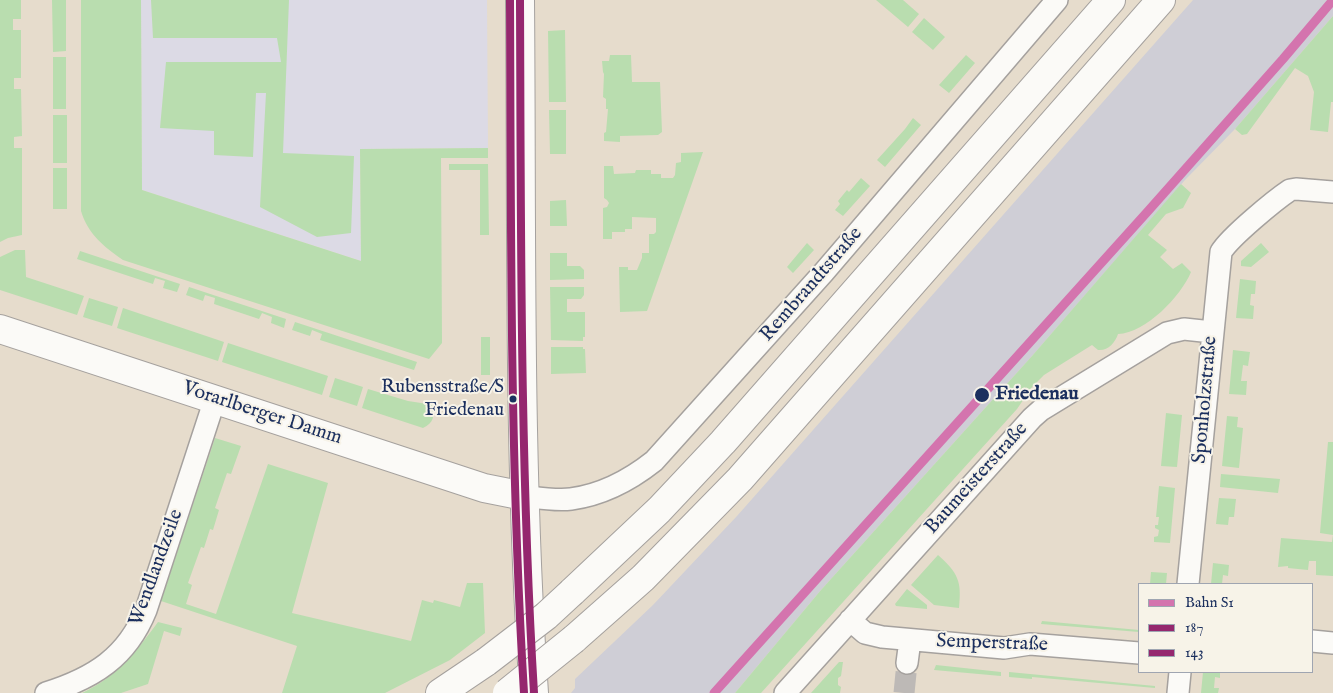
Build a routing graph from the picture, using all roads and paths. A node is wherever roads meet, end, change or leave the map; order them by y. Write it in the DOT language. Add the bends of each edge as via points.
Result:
graph roads {
  1 [pos="520,0"];
  2 [pos="1057,0"];
  3 [pos="1111,0"];
  4 [pos="1161,0"];
  5 [pos="1333,192"];
  6 [pos="0,329"];
  7 [pos="1212,332"];
  8 [pos="215,399"];
  9 [pos="524,496"];
  10 [pos="1188,583"];
  11 [pos="850,620"];
  12 [pos="910,640"];
  13 [pos="1313,641"];
  14 [pos="1333,643"];
  15 [pos="1138,653"];
  16 [pos="907,663"];
  17 [pos="1180,673"];
  18 [pos="46,693"];
  19 [pos="440,693"];
  20 [pos="507,693"];
  21 [pos="534,693"];
  22 [pos="785,693"];
  23 [pos="1178,693"];
  1 -- 9 [label="main road"];
  2 -- 9 [label="street, Rembrandtstraße" via="880,208 664,451 632,477 593,494 571,499"];
  3 -- 19 [label="main road, bridge" via="723,442 658,510 546,616"];
  4 -- 20 [label="main road, bridge" via="740,479 649,572"];
  5 -- 7 [label="street, Sponholzstraße" via="1290,190 1224,246"];
  6 -- 8 [label="main road, Vorarlberger Damm"];
  7 -- 10 [label="street, Sponholzstraße"];
  7 -- 11 [label="street, Baumeisterstraße" via="1184,329 1167,333 1041,410"];
  8 -- 9 [label="main road, Vorarlberger Damm" via="484,488"];
  8 -- 18 [label="street, Wendlandzeile" via="146,610 132,638 97,671"];
  9 -- 21 [label="main road"];
  11 -- 12 [label="street, Semperstraße" via="865,633"];
  11 -- 22 [label="street, Baumeisterstraße"];
  12 -- 15 [label="street, Semperstraße" via="1004,648 1030,644"];
  12 -- 16 [label="street"];
  13 -- 14 [label="street"];
  17 -- 23 [label="street"];
}
